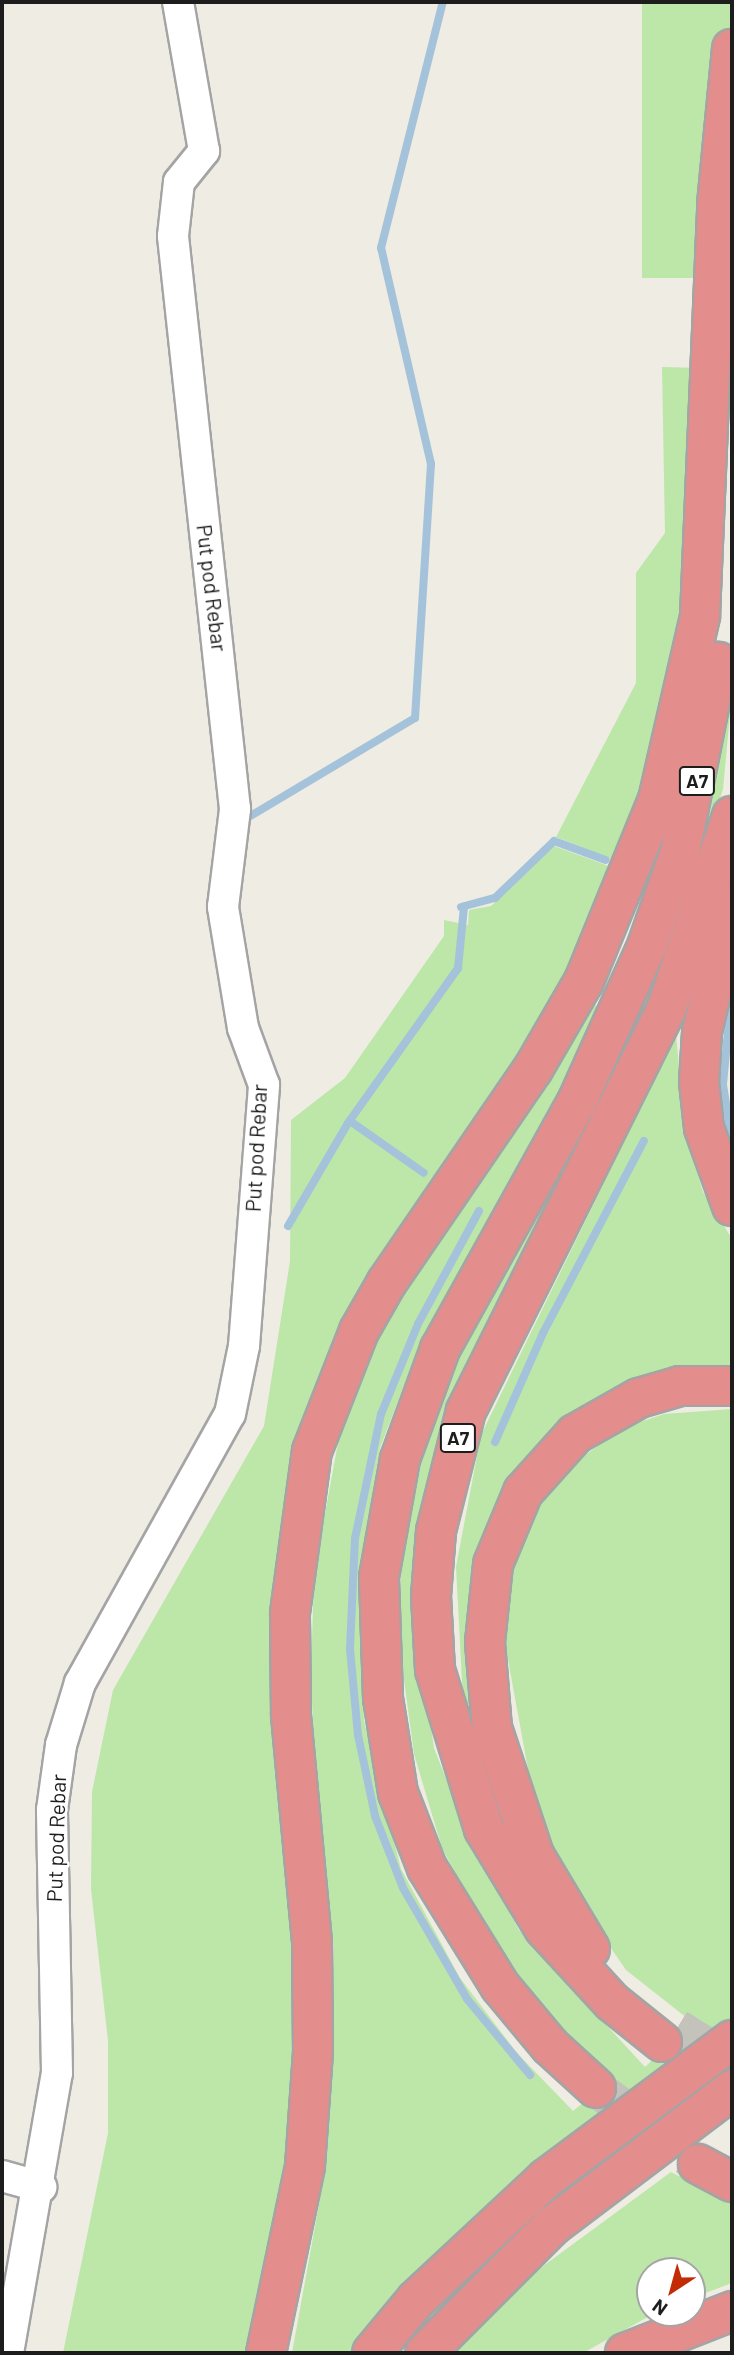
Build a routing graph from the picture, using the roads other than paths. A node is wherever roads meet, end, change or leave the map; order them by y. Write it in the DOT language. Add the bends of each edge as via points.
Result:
graph roads {
  1 [pos="178,2"];
  2 [pos="732,49"];
  3 [pos="732,380"];
  4 [pos="732,816"];
  5 [pos="732,902"];
  6 [pos="732,1206"];
  7 [pos="732,1386"];
  8 [pos="732,2040"];
  9 [pos="596,2088"];
  10 [pos="732,2090"];
  11 [pos="698,2164"];
  12 [pos="2,2175"];
  13 [pos="732,2182"];
  14 [pos="41,2187"];
  15 [pos="732,2311"];
  16 [pos="8,2353"];
  17 [pos="265,2353"];
  18 [pos="372,2353"];
  19 [pos="425,2353"];
  20 [pos="625,2353"];
  1 -- 14 [label="street, Put pod Rebar" via="204,150 179,182 173,236 235,809 223,906 243,1028 264,1085 244,1346 230,1414 80,1683 61,1745 52,1810 57,2073"];
  2 -- 17 [label="highway" via="717,204 700,616 658,800 584,981 533,1069 387,1282 359,1331 312,1451 290,1613 291,1714 312,1942 313,2052 305,2166"];
  3 -- 9 [label="highway, A7" via="718,662 680,852 631,989 578,1101 482,1270 417,1405 384,1524 379,1577 382,1687 398,1793 427,1868 500,1986 550,2046"];
  4 -- 7 [label="highway, A7" via="666,1010 466,1410 438,1520 431,1596 435,1670 484,1829 544,1928 612,2002 670,2035 580,1937 534,1855 492,1728 487,1601 493,1564 523,1492 575,1434 609,1411 669,1389"];
  5 -- 6 [label="highway" via="702,1032 699,1082 704,1128"];
  8 -- 18 [label="highway" via="526,2196 416,2300"];
  10 -- 19 [label="highway" via="552,2226"];
  11 -- 13 [label="highway"];
  12 -- 14 [label="street"];
  14 -- 16 [label="street, Put pod Rebar"];
  15 -- 20 [label="highway"];
}
